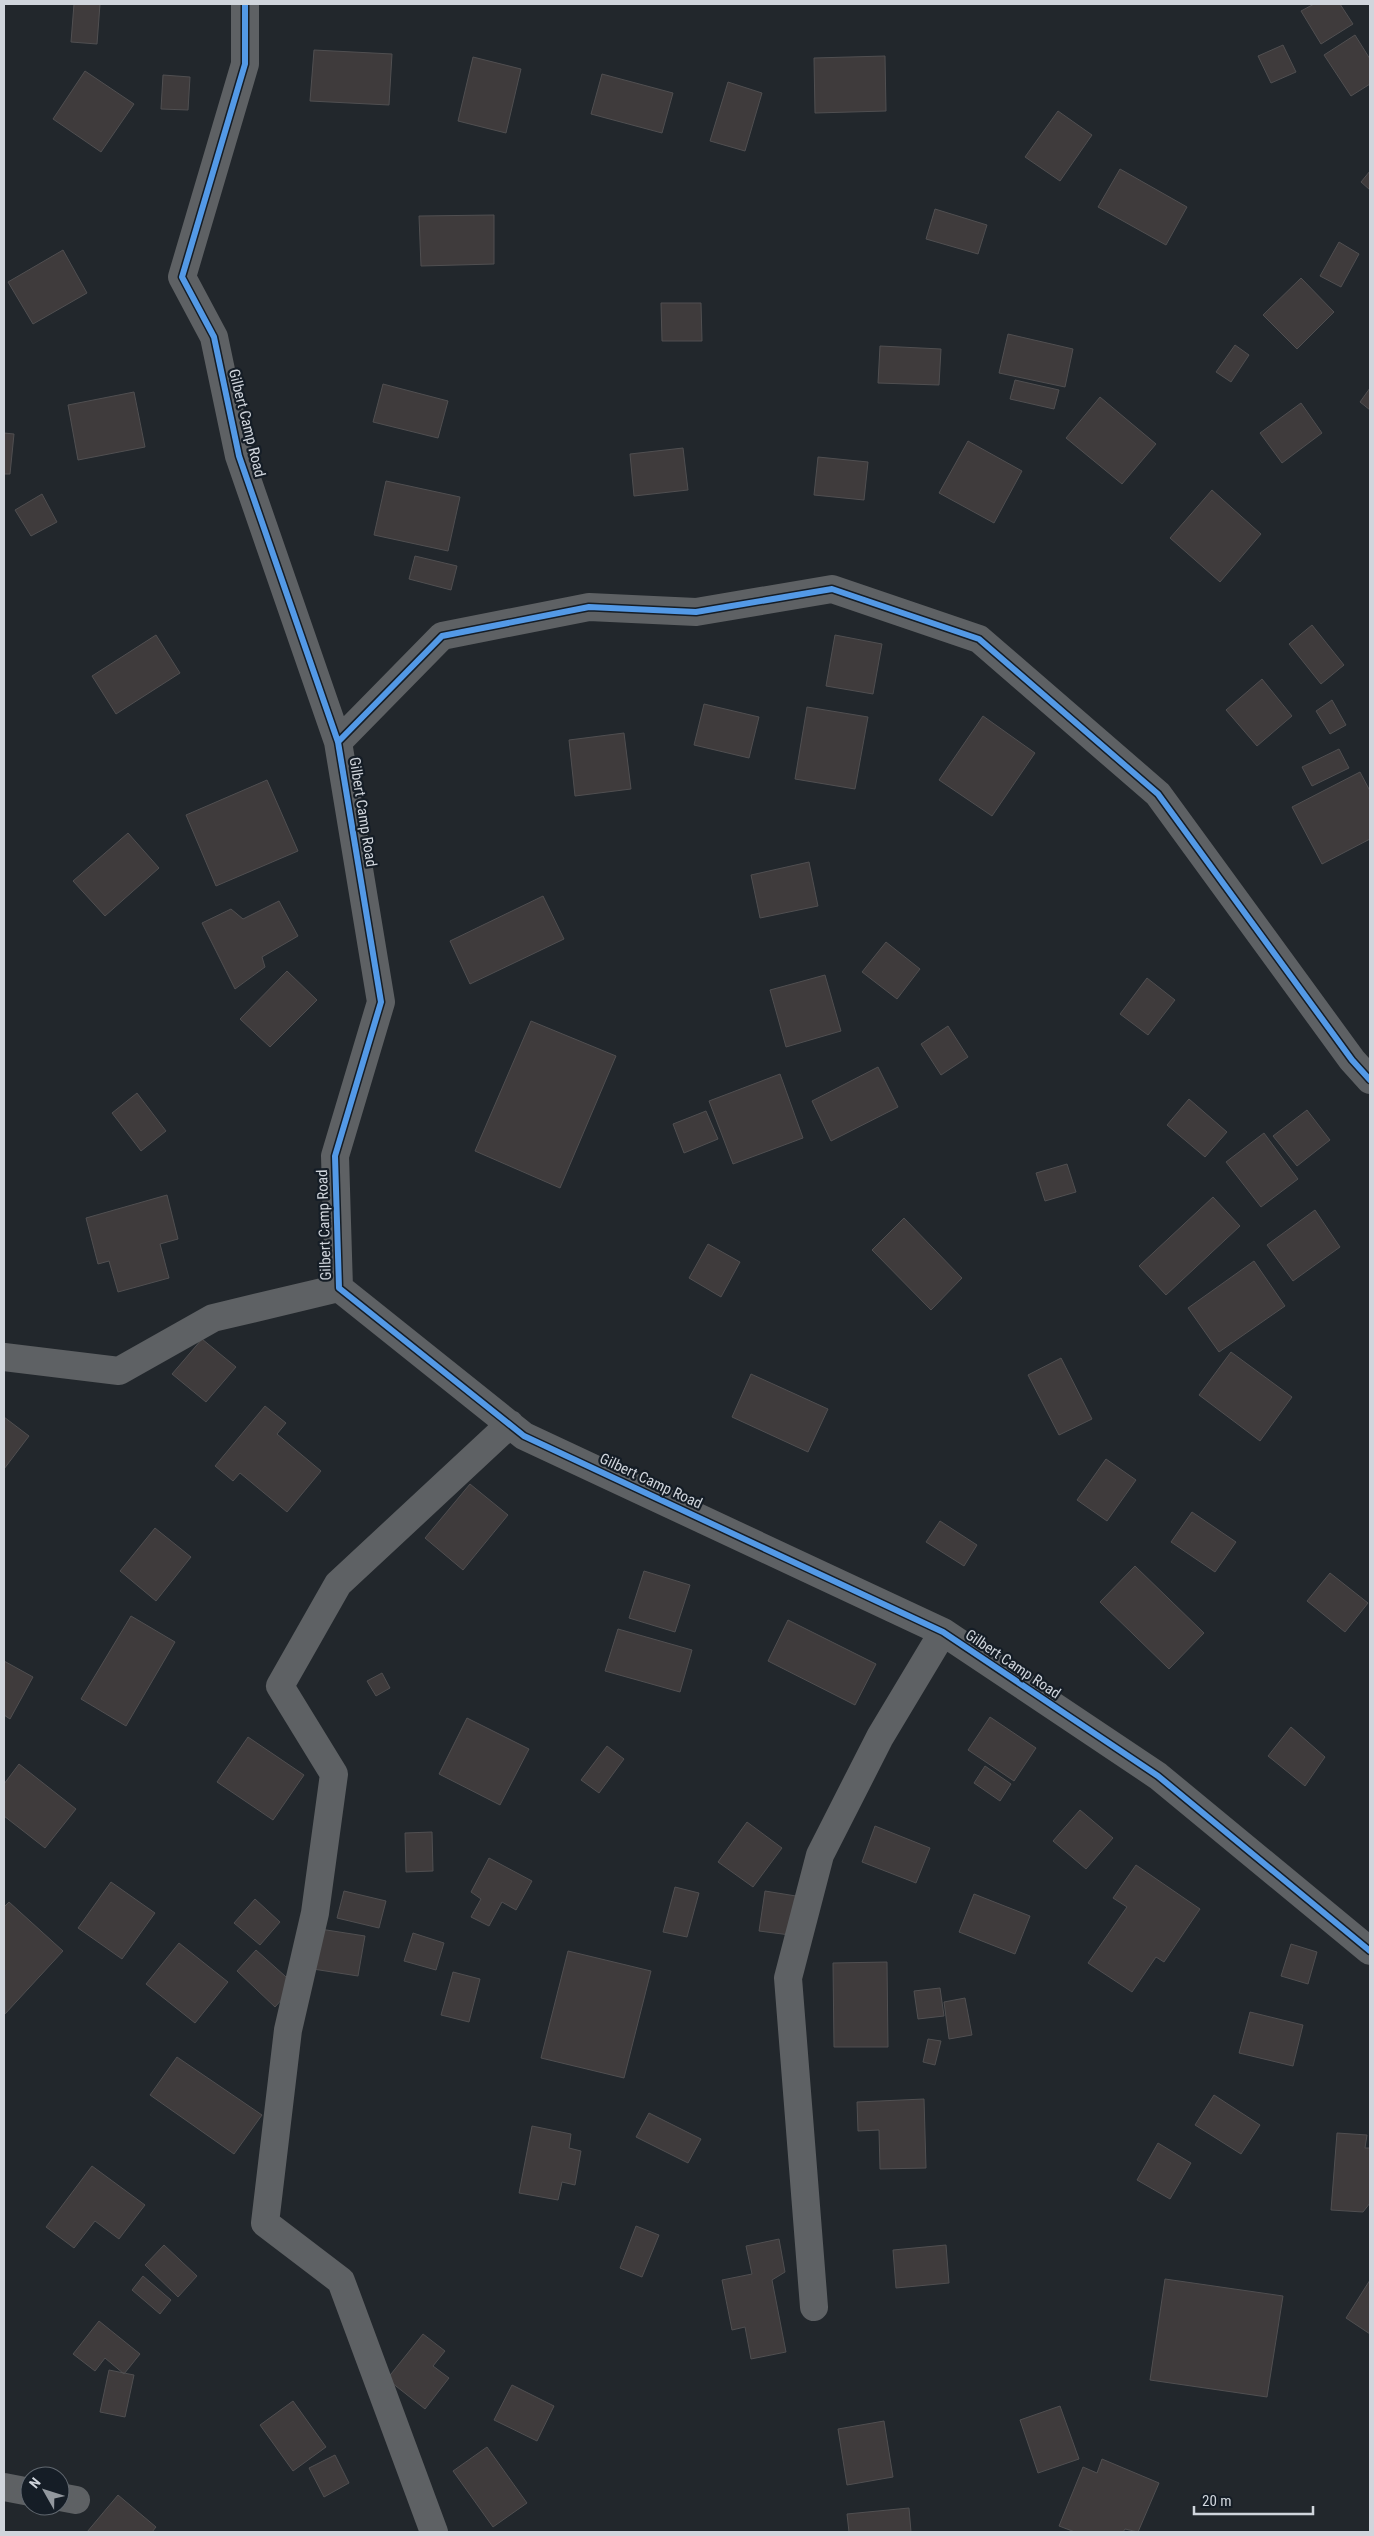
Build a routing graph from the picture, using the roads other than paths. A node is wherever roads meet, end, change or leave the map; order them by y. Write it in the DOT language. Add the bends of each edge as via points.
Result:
graph roads {
  1 [pos="245,4"];
  2 [pos="338,742"];
  3 [pos="1370,1080"];
  4 [pos="339,1288"];
  5 [pos="4,1357"];
  6 [pos="510,1424"];
  7 [pos="943,1632"];
  8 [pos="1370,1951"];
  9 [pos="814,2307"];
  10 [pos="4,2487"];
  11 [pos="20,2490"];
  12 [pos="434,2532"];
  1 -- 2 [label="street, Gilbert Camp Road" via="245,64 182,277 214,337 239,456"];
  2 -- 3 [label="street" via="442,636 589,607 696,612 832,589 979,639 1158,794 1352,1060"];
  2 -- 4 [label="street, Gilbert Camp Road" via="381,1002 335,1156"];
  4 -- 5 [label="street" via="213,1318 119,1370"];
  4 -- 6 [label="street, Gilbert Camp Road"];
  6 -- 7 [label="street, Gilbert Camp Road" via="524,1436"];
  6 -- 12 [label="street" via="338,1584 280,1686 334,1774 315,1913 288,2030 265,2224 341,2282"];
  7 -- 8 [label="street, Gilbert Camp Road" via="1158,1776"];
  7 -- 9 [label="street" via="880,1737 820,1856 788,1978"];
  10 -- 11 [label="street"];
}
